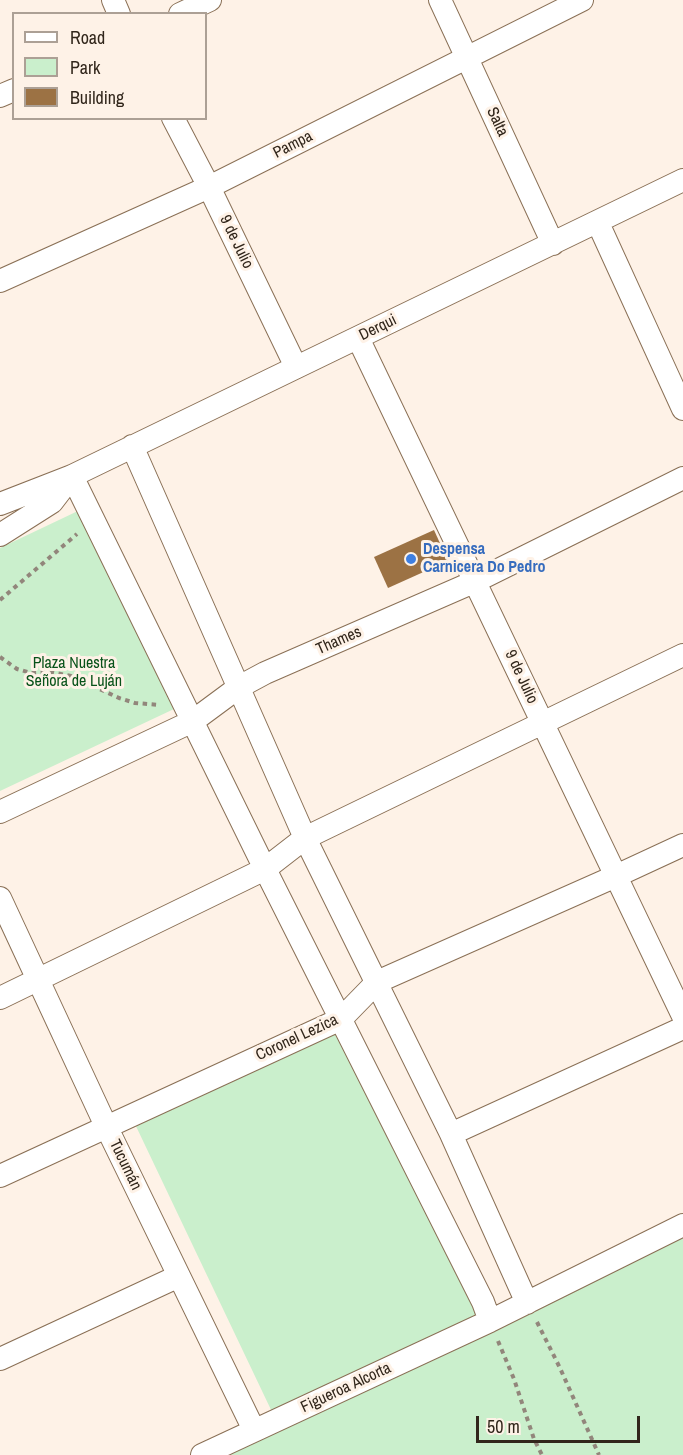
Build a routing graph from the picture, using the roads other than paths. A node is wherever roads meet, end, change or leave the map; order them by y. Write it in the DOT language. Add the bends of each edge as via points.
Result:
graph roads {
  1 [pos="210,0"];
  2 [pos="440,0"];
  3 [pos="582,0"];
  4 [pos="184,12"];
  5 [pos="468,58"];
  6 [pos="174,120"];
  7 [pos="683,180"];
  8 [pos="209,187"];
  9 [pos="598,223"];
  10 [pos="553,244"];
  11 [pos="0,280"];
  12 [pos="358,338"];
  13 [pos="296,367"];
  14 [pos="683,409"];
  15 [pos="132,446"];
  16 [pos="72,476"];
  17 [pos="683,478"];
  18 [pos="0,504"];
  19 [pos="0,508"];
  20 [pos="3,533"];
  21 [pos="476,581"];
  22 [pos="683,655"];
  23 [pos="239,687"];
  24 [pos="189,713"];
  25 [pos="542,722"];
  26 [pos="0,812"];
  27 [pos="305,838"];
  28 [pos="683,845"];
  29 [pos="265,869"];
  30 [pos="616,876"];
  31 [pos="0,898"];
  32 [pos="38,980"];
  33 [pos="377,982"];
  34 [pos="0,998"];
  35 [pos="683,1016"];
  36 [pos="341,1019"];
  37 [pos="683,1028"];
  38 [pos="106,1126"];
  39 [pos="451,1134"];
  40 [pos="0,1176"];
  41 [pos="683,1225"];
  42 [pos="179,1276"];
  43 [pos="527,1303"];
  44 [pos="490,1320"];
  45 [pos="0,1359"];
  46 [pos="254,1430"];
  47 [pos="202,1455"];
  1 -- 4 [label="street"];
  2 -- 5 [label="street, Salta"];
  3 -- 5 [label="street, Pampa"];
  5 -- 8 [label="street, Pampa"];
  5 -- 10 [label="street, Salta"];
  6 -- 8 [label="street, 9 de Julio"];
  7 -- 9 [label="street, Derqui"];
  8 -- 11 [label="street, Pampa"];
  8 -- 13 [label="street, 9 de Julio"];
  9 -- 10 [label="street, Derqui"];
  9 -- 14 [label="street"];
  10 -- 12 [label="street, Derqui"];
  12 -- 13 [label="street, Derqui"];
  12 -- 21 [label="street, 9 de Julio"];
  13 -- 15 [label="street, Derqui"];
  15 -- 16 [label="street, Derqui"];
  15 -- 23 [label="street"];
  16 -- 18 [label="street, Derqui"];
  16 -- 20 [label="street, Derqui" via="52,502"];
  16 -- 24 [label="street"];
  17 -- 21 [label="street, Thames"];
  19 -- 20 [label="street"];
  21 -- 23 [label="street, Thames"];
  21 -- 25 [label="street, 9 de Julio"];
  22 -- 25 [label="street"];
  23 -- 24 [label="street, Thames"];
  23 -- 27 [label="street"];
  24 -- 26 [label="street, Thames"];
  24 -- 29 [label="street"];
  25 -- 27 [label="street"];
  25 -- 30 [label="street, 9 de Julio"];
  27 -- 29 [label="street"];
  27 -- 33 [label="street"];
  28 -- 30 [label="street, Coronel Lezica"];
  29 -- 32 [label="street"];
  29 -- 36 [label="street"];
  30 -- 33 [label="street, Coronel Lezica"];
  30 -- 35 [label="street, 9 de Julio"];
  31 -- 32 [label="street, Tucumán"];
  32 -- 34 [label="street"];
  32 -- 38 [label="street, Tucumán"];
  33 -- 36 [label="street, Coronel Lezica"];
  33 -- 39 [label="street"];
  36 -- 38 [label="street, Coronel Lezica"];
  36 -- 44 [label="street"];
  37 -- 39 [label="street"];
  38 -- 40 [label="street, Coronel Lezica"];
  38 -- 42 [label="street, Tucumán"];
  39 -- 43 [label="street"];
  41 -- 43 [label="street, Figueroa Alcorta"];
  42 -- 45 [label="street"];
  42 -- 46 [label="street, Tucumán"];
  43 -- 44 [label="street, Figueroa Alcorta"];
  44 -- 46 [label="street, Figueroa Alcorta"];
  46 -- 47 [label="street, Figueroa Alcorta"];
}
